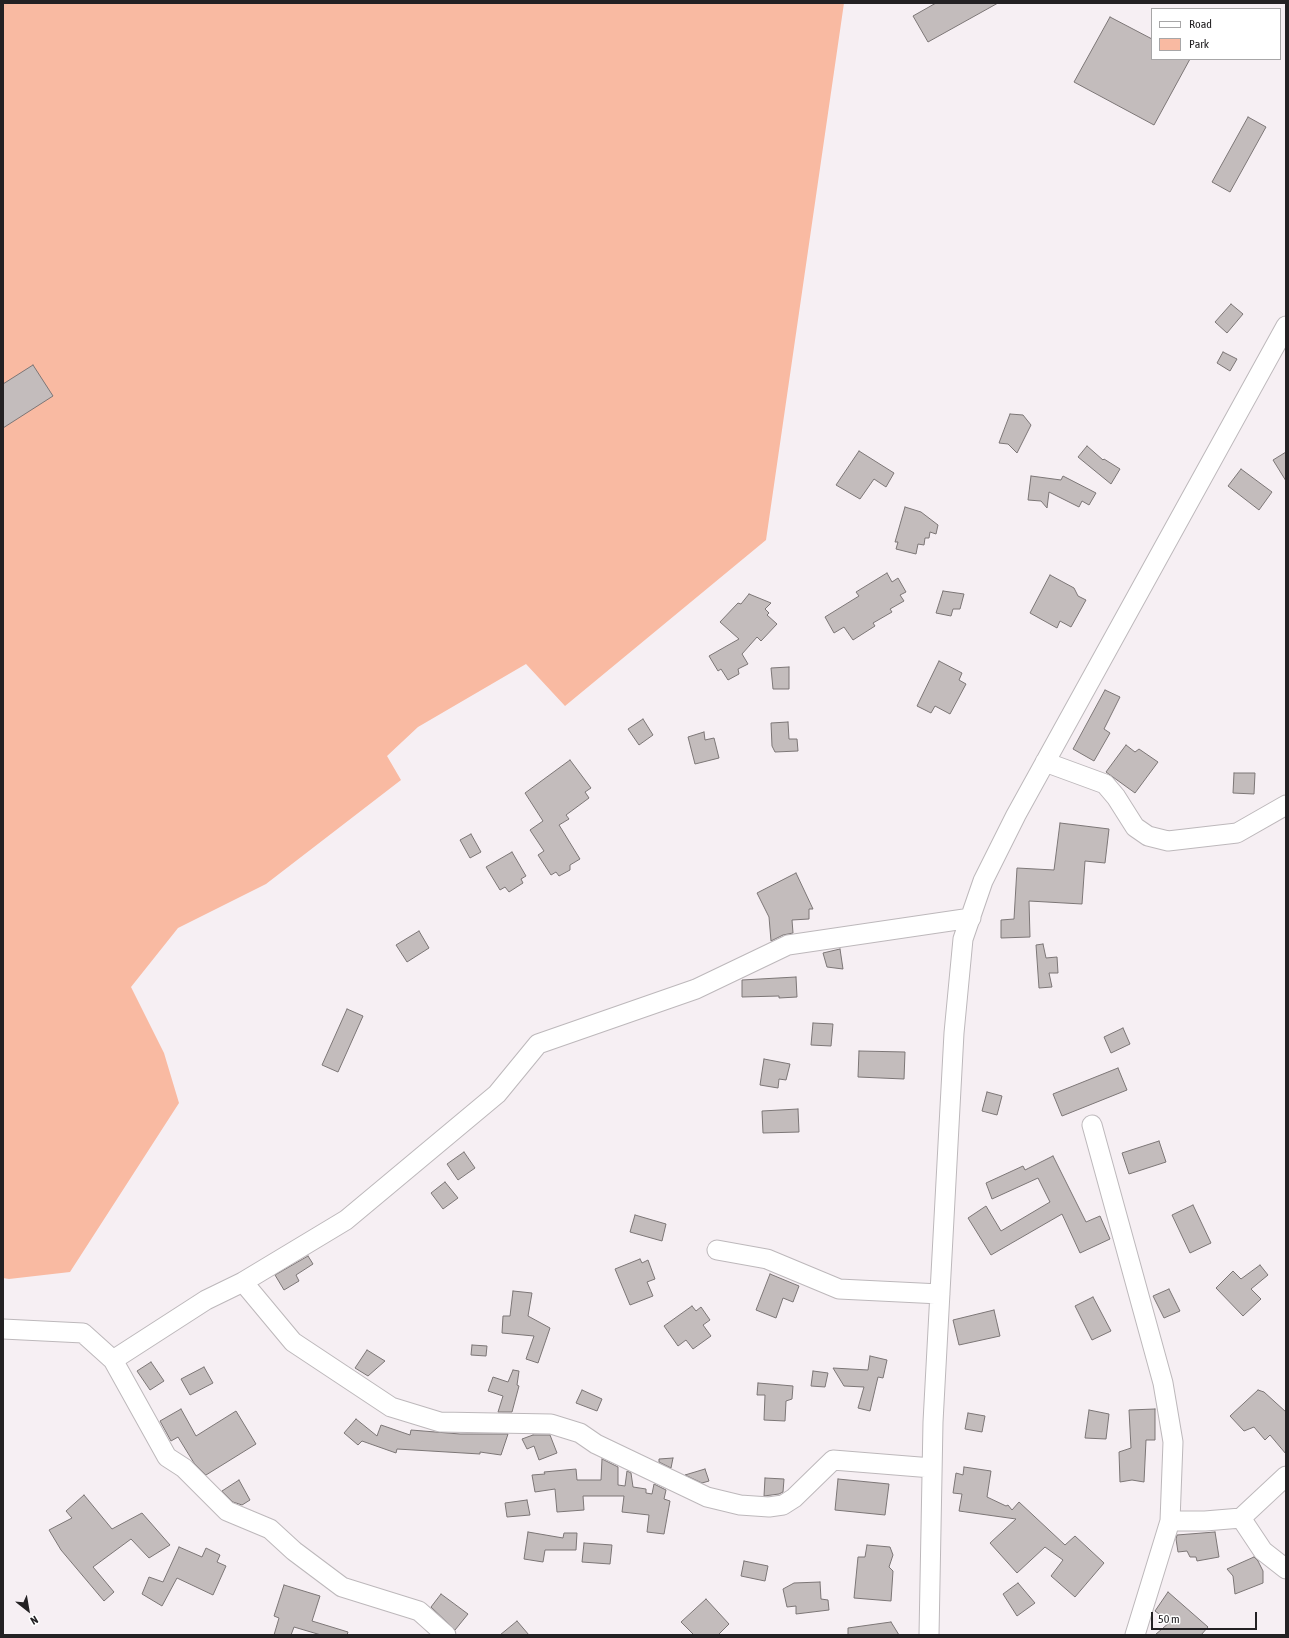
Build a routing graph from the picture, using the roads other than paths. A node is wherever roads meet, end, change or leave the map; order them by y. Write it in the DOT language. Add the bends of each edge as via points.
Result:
graph roads {
  1 [pos="1286,326"];
  2 [pos="1045,762"];
  3 [pos="1286,805"];
  4 [pos="971,918"];
  5 [pos="1092,1125"];
  6 [pos="717,1250"];
  7 [pos="243,1282"];
  8 [pos="940,1294"];
  9 [pos="3,1329"];
  10 [pos="113,1360"];
  11 [pos="932,1468"];
  12 [pos="1286,1476"];
  13 [pos="1241,1518"];
  14 [pos="1170,1521"];
  15 [pos="1286,1569"];
  16 [pos="446,1635"];
  17 [pos="929,1635"];
  18 [pos="1135,1635"];
  1 -- 2 [label="street"];
  2 -- 3 [label="street" via="1105,784 1116,796 1135,827 1148,836 1168,840 1237,833"];
  2 -- 4 [label="street" via="983,882"];
  4 -- 7 [label="street" via="788,945 696,989 538,1044 497,1094 346,1220"];
  4 -- 8 [label="street" via="963,939 954,1033"];
  5 -- 14 [label="street" via="1163,1383 1173,1442"];
  6 -- 8 [label="street" via="767,1259 839,1289"];
  7 -- 10 [label="street" via="206,1300"];
  7 -- 11 [label="street" via="294,1342 391,1407 440,1422 551,1424 580,1433 596,1444 707,1497 740,1505 783,1505 794,1498 833,1460"];
  8 -- 11 [label="street"];
  9 -- 10 [label="street" via="83,1333"];
  10 -- 16 [label="street" via="167,1457 184,1468 227,1511 270,1529 294,1551 342,1587 419,1611"];
  11 -- 17 [label="street"];
  12 -- 13 [label="street"];
  13 -- 14 [label="street"];
  13 -- 15 [label="street" via="1263,1551"];
  14 -- 18 [label="street"];
}
